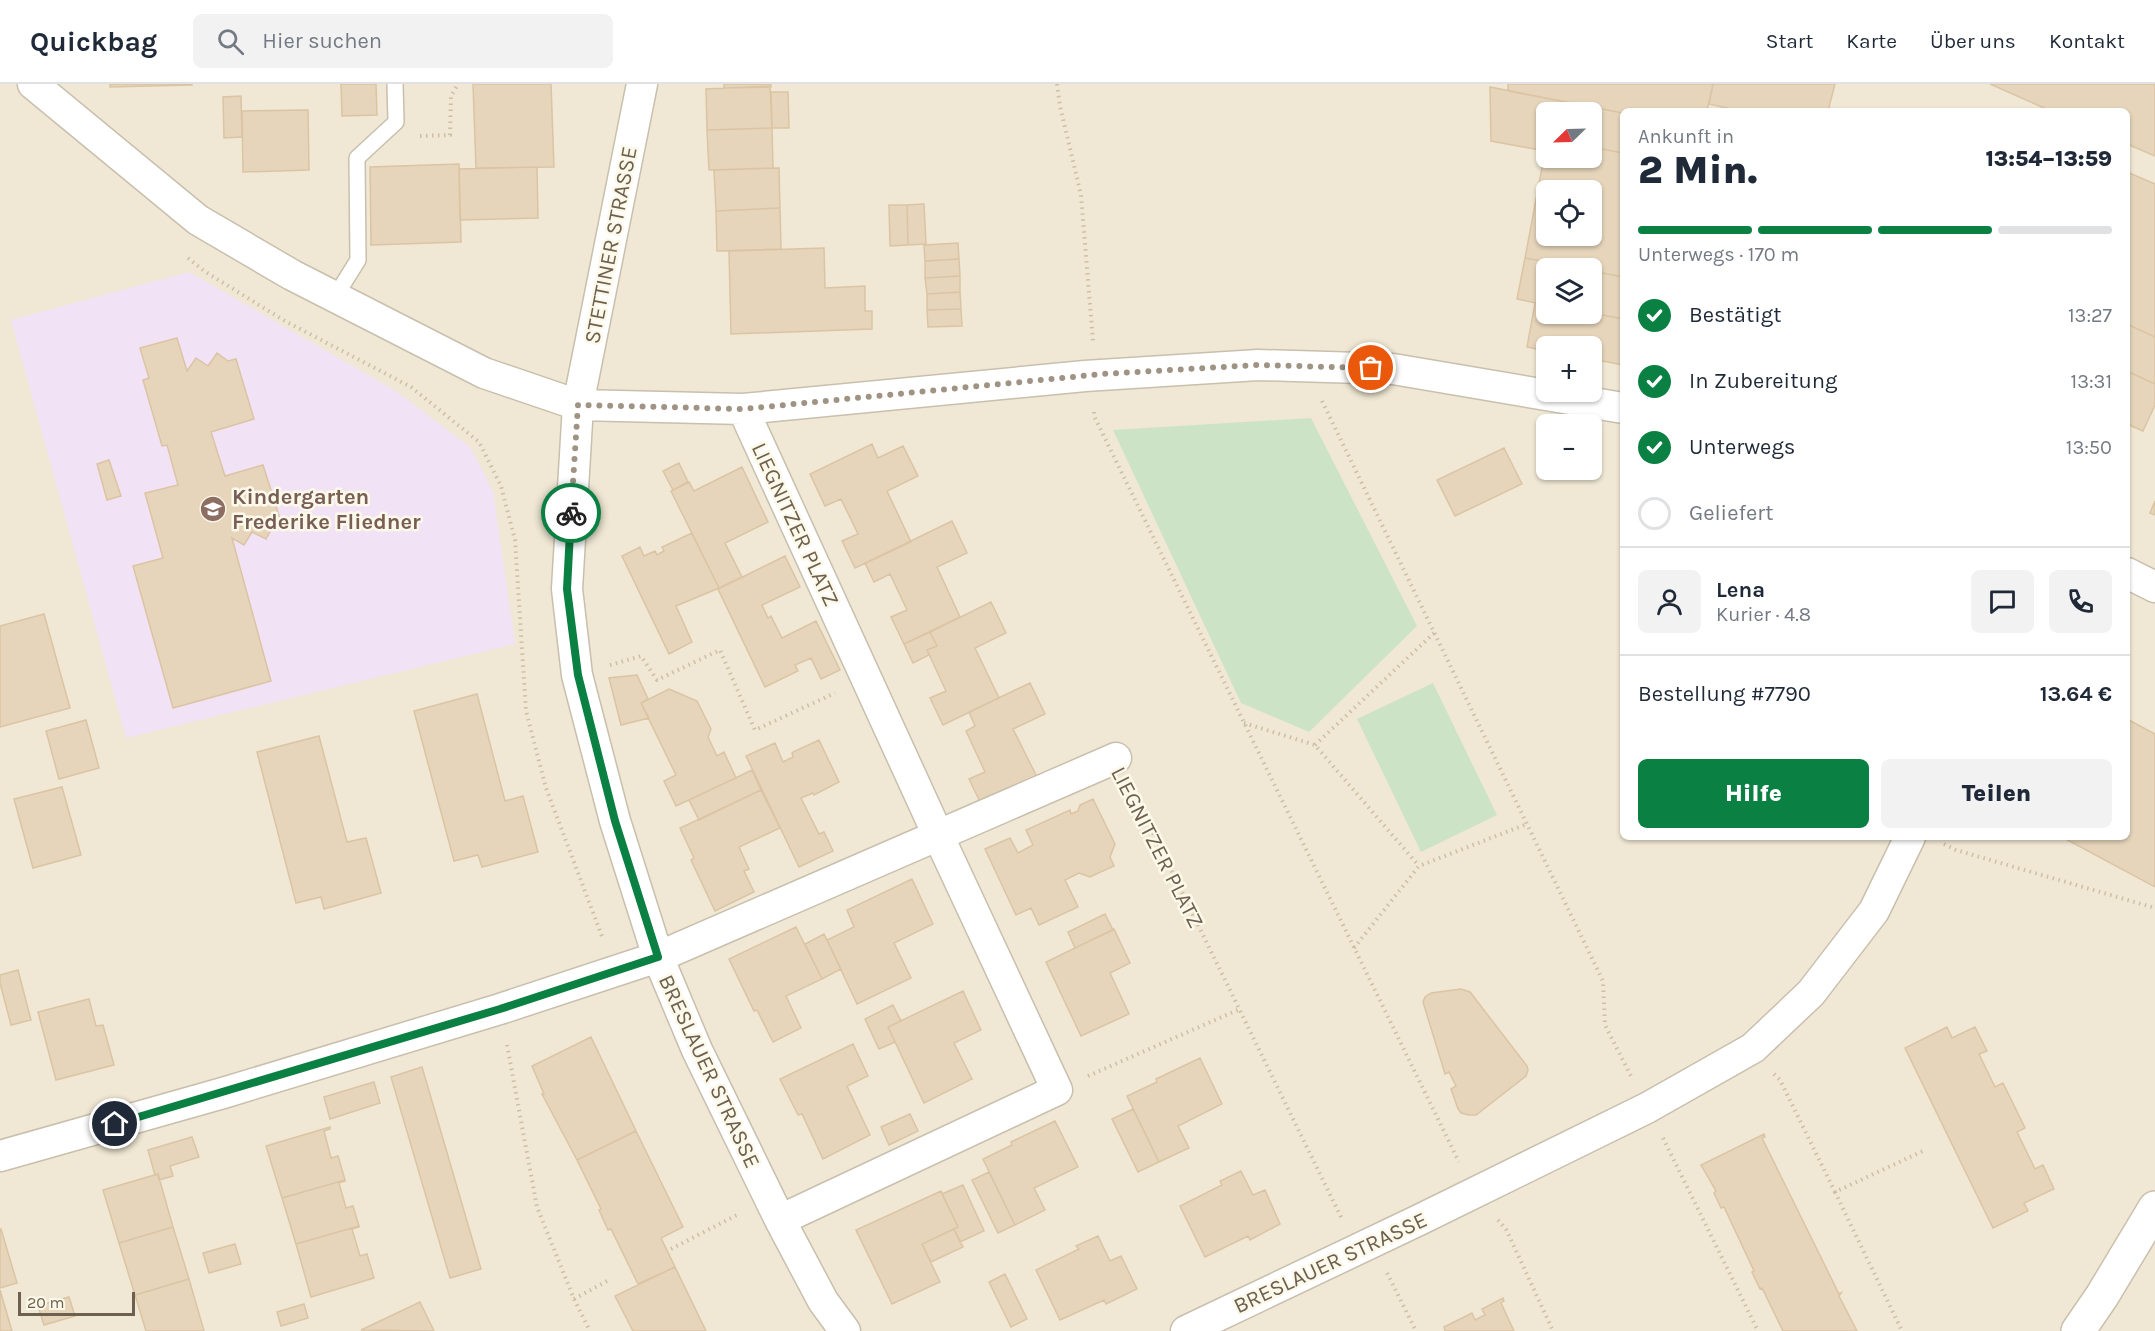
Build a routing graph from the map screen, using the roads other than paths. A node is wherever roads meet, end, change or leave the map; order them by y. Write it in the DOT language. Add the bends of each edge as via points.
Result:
graph roads {
  1 [pos="33,84"];
  2 [pos="395,84"];
  3 [pos="642,84"];
  4 [pos="335,297"];
  5 [pos="578,405"];
  6 [pos="1620,407"];
  7 [pos="743,409"];
  8 [pos="2130,574"];
  9 [pos="2155,587"];
  10 [pos="1116,758"];
  11 [pos="938,835"];
  12 [pos="1923,840"];
  13 [pos="658,957"];
  14 [pos="0,1156"];
  15 [pos="2155,1208"];
  16 [pos="775,1209"];
  17 [pos="845,1331"];
  18 [pos="1186,1331"];
  19 [pos="2078,1331"];
  1 -- 4 [label="street" via="198,220"];
  2 -- 4 [label="lane" via="396,122 357,158 358,260"];
  3 -- 5 [label="street, STETTINER STRASSE"];
  4 -- 5 [label="street" via="484,373"];
  5 -- 7 [label="street"];
  5 -- 13 [label="street, BRESLAUER STRASSE" via="567,589 578,675 615,821"];
  6 -- 7 [label="street" via="1394,369 1258,365 1095,375"];
  7 -- 11 [label="street, LIEGNITZER PLATZ"];
  8 -- 9 [label="street"];
  10 -- 11 [label="street, LIEGNITZER PLATZ"];
  11 -- 13 [label="street, LIEGNITZER PLATZ"];
  11 -- 16 [label="street, LIEGNITZER PLATZ" via="1057,1090"];
  12 -- 18 [label="street, BRESLAUER STRASSE" via="1811,993 1753,1048 1647,1108"];
  13 -- 14 [label="street, LIEGNITZER PLATZ" via="223,1093"];
  13 -- 16 [label="street, BRESLAUER STRASSE" via="697,1050"];
  15 -- 19 [label="main road"];
  16 -- 17 [label="street, BRESLAUER STRASSE" via="823,1301"];
}
